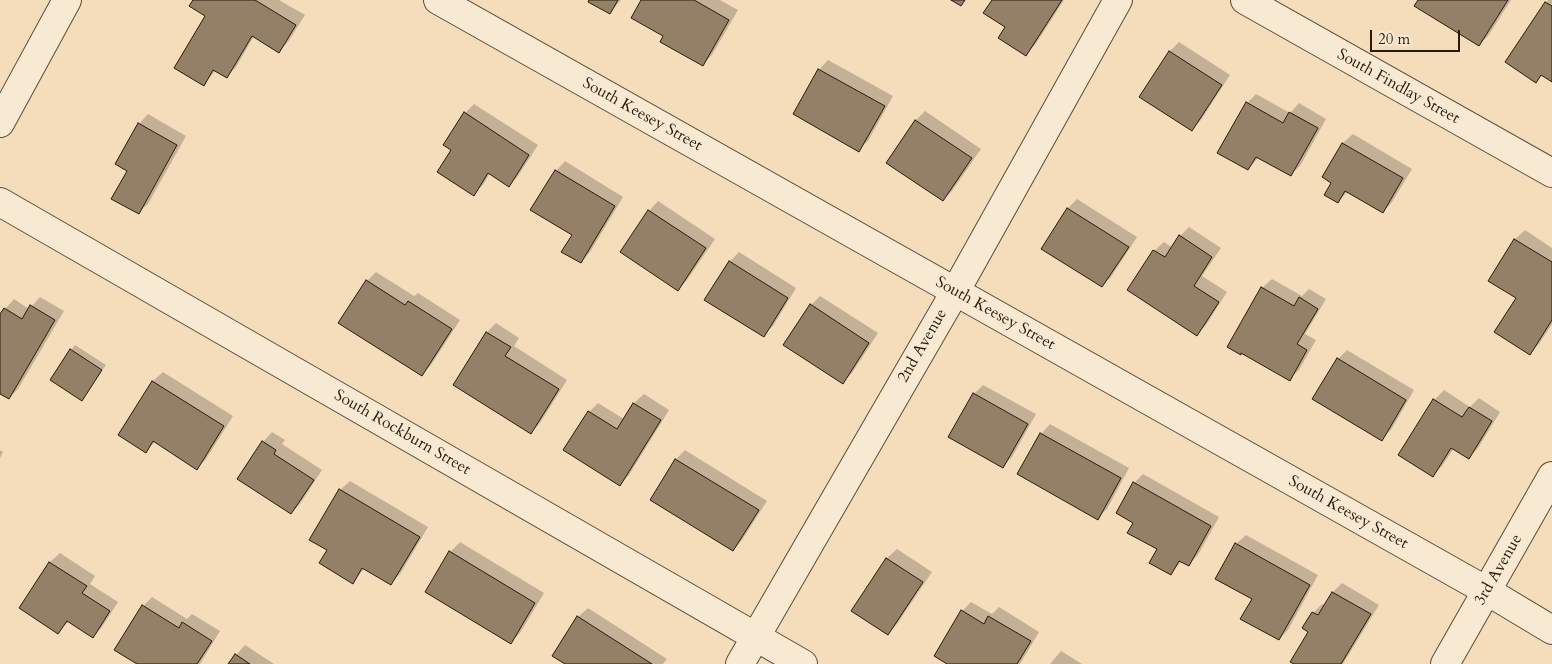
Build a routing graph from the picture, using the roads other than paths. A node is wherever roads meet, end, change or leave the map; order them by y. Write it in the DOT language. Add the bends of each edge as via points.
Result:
graph roads {
  1 [pos="67,0"];
  2 [pos="438,0"];
  3 [pos="1118,0"];
  4 [pos="1245,0"];
  5 [pos="0,123"];
  6 [pos="1552,173"];
  7 [pos="0,202"];
  8 [pos="955,292"];
  9 [pos="1552,476"];
  10 [pos="1487,591"];
  11 [pos="1552,630"];
  12 [pos="756,637"];
  13 [pos="740,664"];
  14 [pos="803,664"];
  15 [pos="1445,664"];
  1 -- 5 [label="street"];
  2 -- 8 [label="street, South Keesey Street"];
  3 -- 8 [label="street, 2nd Avenue"];
  4 -- 6 [label="street, South Findlay Street"];
  7 -- 12 [label="street, South Rockburn Street"];
  8 -- 10 [label="street, South Keesey Street"];
  8 -- 12 [label="street, 2nd Avenue"];
  9 -- 10 [label="street, 3rd Avenue"];
  10 -- 11 [label="street, South Keesey Street"];
  10 -- 15 [label="street, 3rd Avenue"];
  12 -- 13 [label="street, 2nd Avenue"];
  12 -- 14 [label="street, South Rockburn Street"];
}
